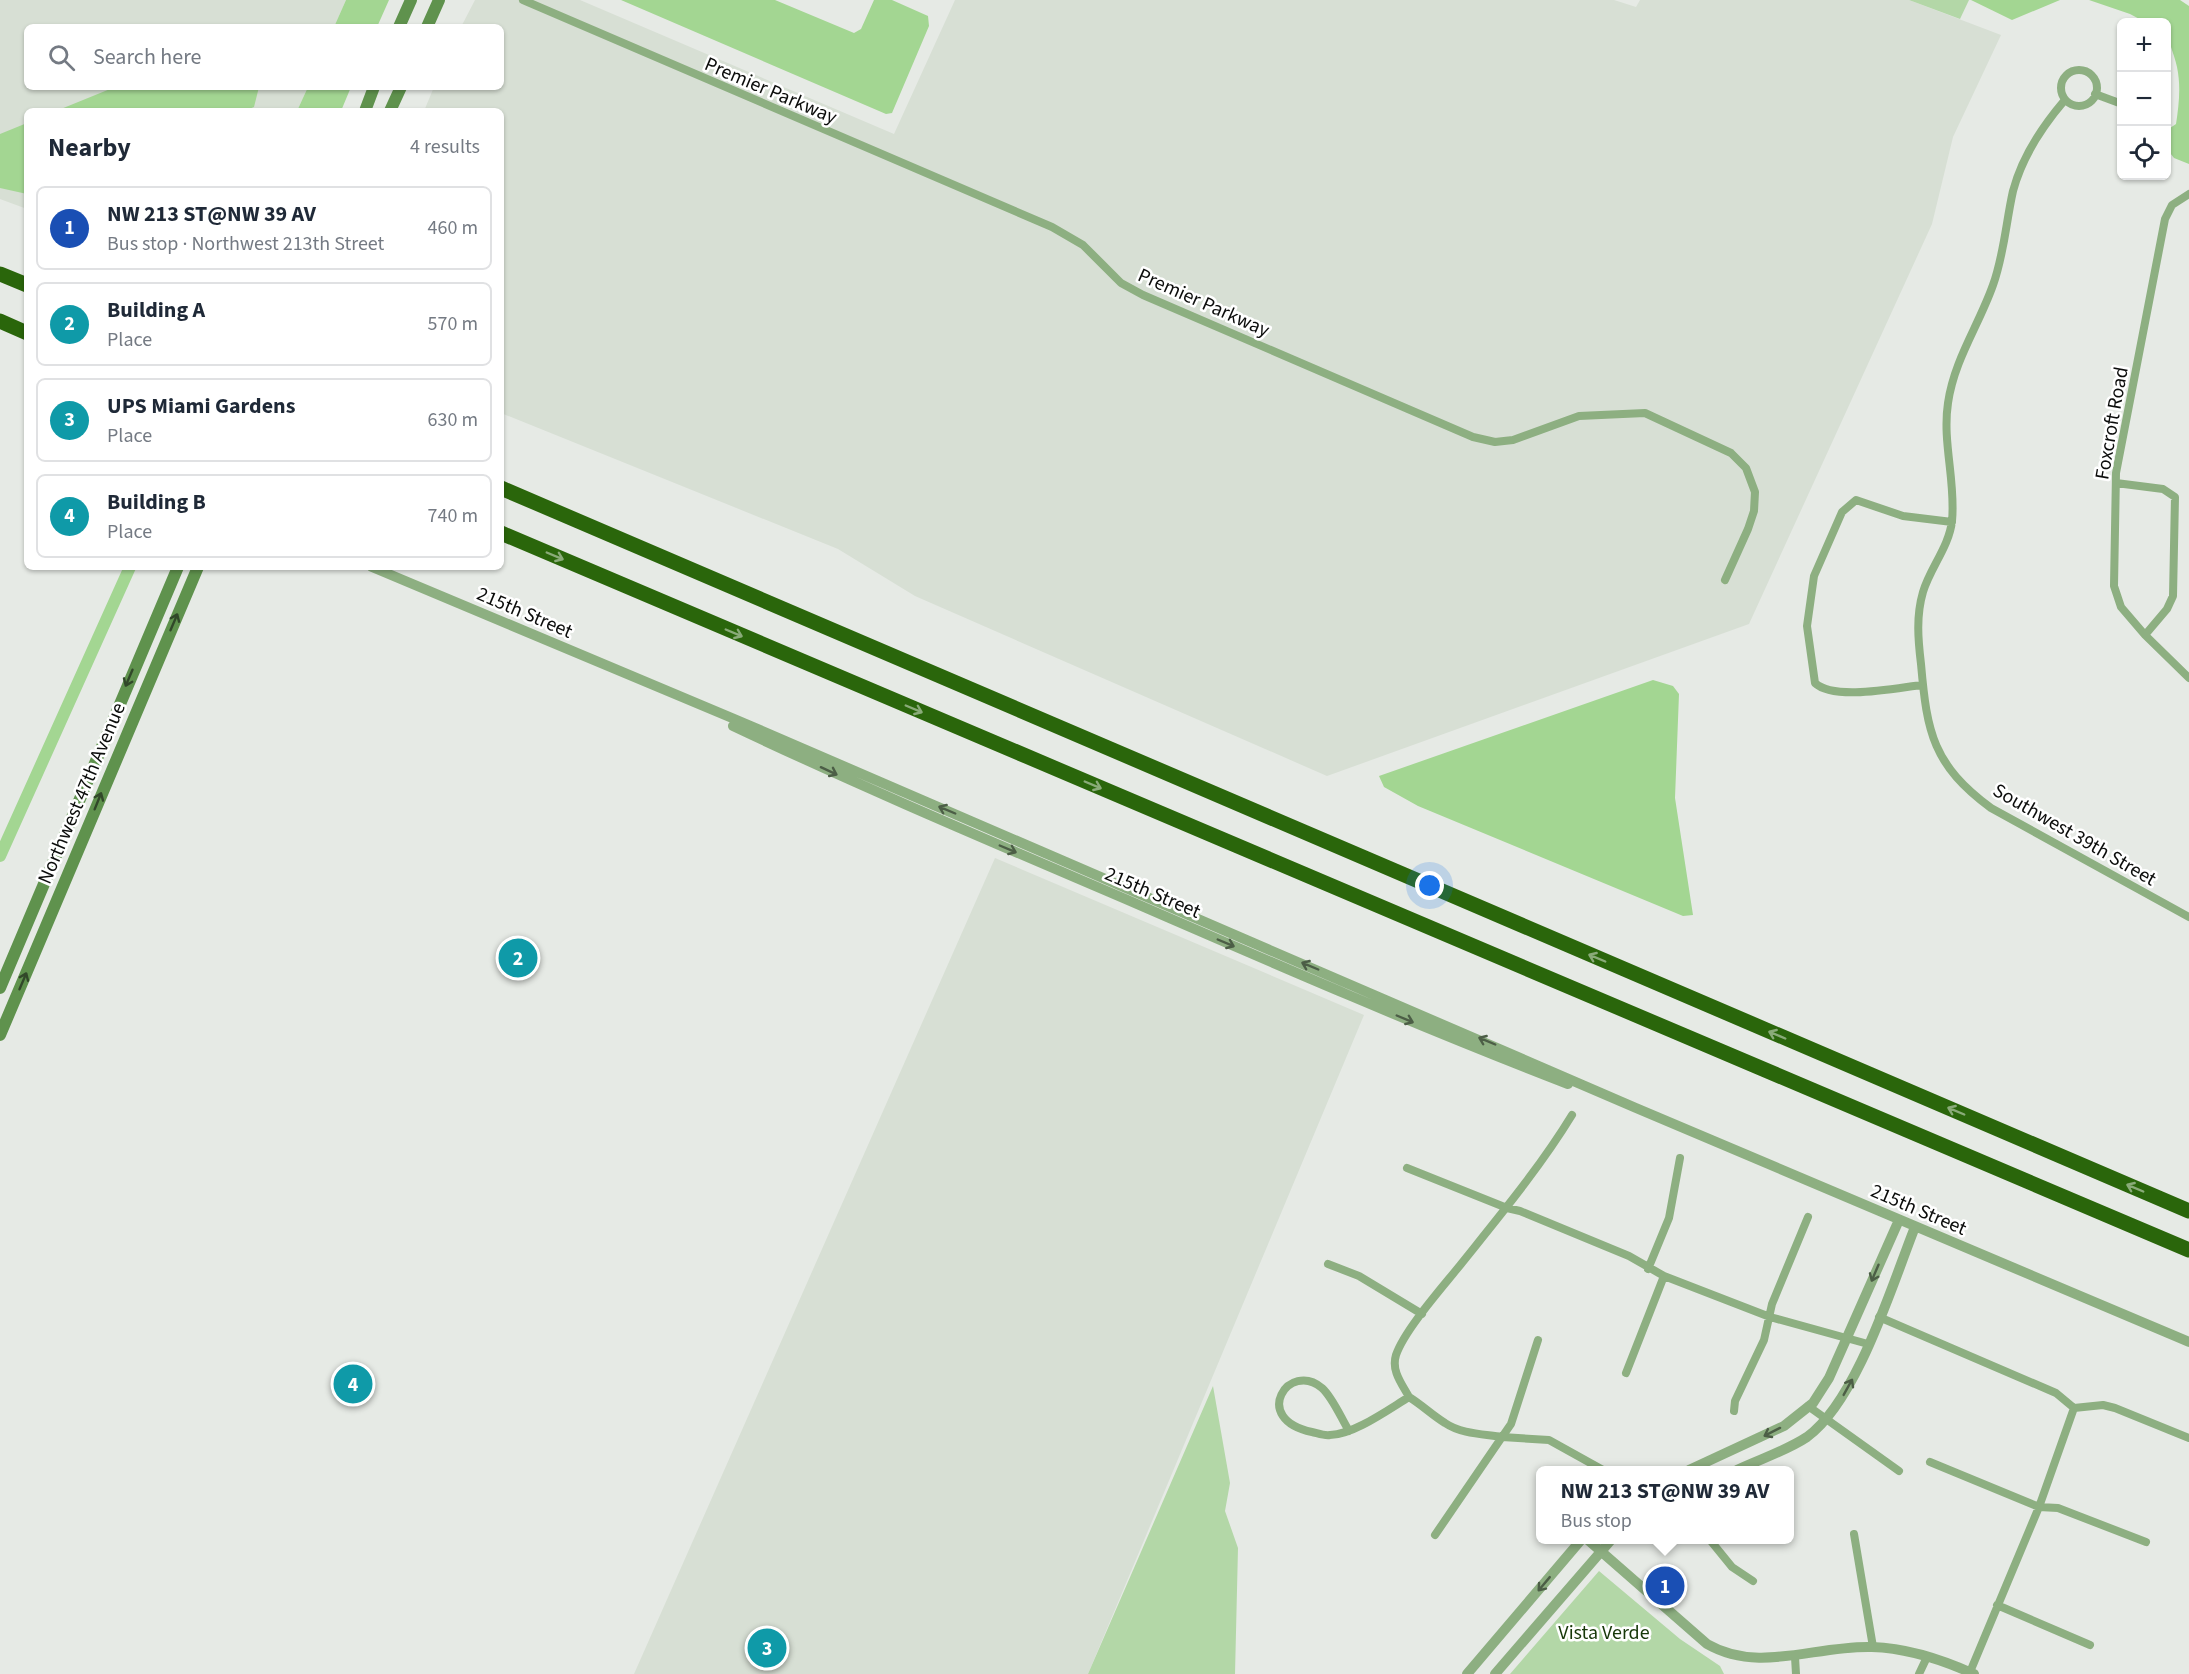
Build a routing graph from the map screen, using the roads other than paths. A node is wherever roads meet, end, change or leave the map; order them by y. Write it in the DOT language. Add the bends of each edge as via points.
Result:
graph roads {
  1 [pos="411,0"];
  2 [pos="439,0"];
  3 [pos="523,0"];
  4 [pos="400,24"];
  5 [pos="428,24"];
  6 [pos="373,90"];
  7 [pos="400,90"];
  8 [pos="2095,94"];
  9 [pos="2064,101"];
  10 [pos="2117,102"];
  11 [pos="366,108"];
  12 [pos="391,108"];
  13 [pos="2189,194"];
  14 [pos="0,274"];
  15 [pos="24,284"];
  16 [pos="0,321"];
  17 [pos="24,332"];
  18 [pos="2116,483"];
  19 [pos="504,489"];
  20 [pos="1952,522"];
  21 [pos="504,535"];
  22 [pos="177,570"];
  23 [pos="197,570"];
  24 [pos="379,570"];
  25 [pos="1725,580"];
  26 [pos="2145,635"];
  27 [pos="2189,678"];
  28 [pos="1923,685"];
  29 [pos="2189,917"];
  30 [pos="0,988"];
  31 [pos="0,1035"];
  32 [pos="1572,1114"];
  33 [pos="1680,1158"];
  34 [pos="1407,1167"];
  35 [pos="1506,1208"];
  36 [pos="2189,1211"];
  37 [pos="1808,1218"];
  38 [pos="1899,1220"];
  39 [pos="1915,1227"];
  40 [pos="2189,1250"];
  41 [pos="1328,1264"];
  42 [pos="1648,1269"];
  43 [pos="1664,1276"];
  44 [pos="1422,1314"];
  45 [pos="1770,1317"];
  46 [pos="1879,1317"];
  47 [pos="1848,1337"];
  48 [pos="1538,1340"];
  49 [pos="2189,1342"];
  50 [pos="1868,1344"];
  51 [pos="1626,1373"];
  52 [pos="1409,1397"];
  53 [pos="1808,1407"];
  54 [pos="2074,1408"];
  55 [pos="1734,1411"];
  56 [pos="1826,1420"];
  57 [pos="1349,1431"];
  58 [pos="1502,1437"];
  59 [pos="2189,1438"];
  60 [pos="1930,1462"];
  61 [pos="1596,1466"];
  62 [pos="1698,1466"];
  63 [pos="1746,1466"];
  64 [pos="1899,1472"];
  65 [pos="2039,1507"];
  66 [pos="1854,1534"];
  67 [pos="1435,1535"];
  68 [pos="2146,1542"];
  69 [pos="1577,1544"];
  70 [pos="1593,1544"];
  71 [pos="1606,1544"];
  72 [pos="1714,1544"];
  73 [pos="1599,1551"];
  74 [pos="1753,1581"];
  75 [pos="1997,1605"];
  76 [pos="2090,1645"];
  77 [pos="1873,1647"];
  78 [pos="1927,1656"];
  79 [pos="1796,1657"];
  80 [pos="1972,1673"];
  81 [pos="1467,1674"];
  82 [pos="1495,1674"];
  83 [pos="1796,1674"];
  84 [pos="1919,1674"];
  1 -- 4 [label="main road"];
  2 -- 5 [label="main road"];
  3 -- 25 [label="street, Premier Parkway" via="1052,227 1083,245 1121,283 1143,295 1473,437 1495,442 1513,440 1579,416 1645,413 1731,453 1746,468 1755,492 1748,529"];
  6 -- 11 [label="main road"];
  7 -- 12 [label="main road"];
  8 -- 9 [label="street" via="2085,106 2077,108"];
  8 -- 9 [label="street" via="2097,86 2090,73 2076,69 2064,79"];
  8 -- 10 [label="street"];
  9 -- 20 [label="street, Southwest 39th Street" via="2044,124 2021,169 1993,285 1951,381 1947,406"];
  13 -- 18 [label="street, Foxcroft Road" via="2172,205 2165,219"];
  14 -- 15 [label="highway"];
  16 -- 17 [label="highway"];
  18 -- 26 [label="street, Foxcroft Road" via="2114,586 2121,607"];
  18 -- 26 [label="street" via="2163,489 2175,497 2173,596"];
  36 -- 19 [label="highway, one-way"];
  20 -- 28 [label="street, Southwest 39th Street" via="1923,590 1918,612"];
  20 -- 28 [label="street" via="1903,516 1856,500 1842,512 1814,576 1809,601 1807,626 1815,683 1836,693"];
  21 -- 40 [label="highway, one-way"];
  22 -- 30 [label="main road, Northwest 47th Avenue, one-way"];
  31 -- 23 [label="main road, Northwest 47th Avenue, one-way"];
  24 -- 38 [label="street, 215th Street"];
  26 -- 27 [label="street, Foxcroft Road"];
  28 -- 29 [label="street, Southwest 39th Street" via="1925,714 1933,741 1952,773 1971,793 1991,808"];
  32 -- 35 [label="street" via="1553,1147"];
  33 -- 42 [label="street" via="1669,1218"];
  34 -- 35 [label="street"];
  35 -- 42 [label="street" via="1629,1256"];
  35 -- 44 [label="street"];
  37 -- 45 [label="street"];
  38 -- 39 [label="street, 215th Street"];
  38 -- 47 [label="street, one-way"];
  39 -- 46 [label="street"];
  39 -- 49 [label="street, 215th Street"];
  41 -- 44 [label="street" via="1359,1276"];
  42 -- 43 [label="street"];
  43 -- 45 [label="street"];
  43 -- 51 [label="street"];
  44 -- 52 [label="street" via="1396,1355 1394,1369"];
  45 -- 47 [label="street"];
  45 -- 55 [label="street"];
  46 -- 50 [label="street"];
  46 -- 54 [label="street" via="2055,1393"];
  47 -- 50 [label="street"];
  47 -- 53 [label="street" via="1829,1378"];
  48 -- 58 [label="street" via="1511,1424"];
  56 -- 50 [label="street, one-way" via="1850,1384"];
  52 -- 57 [label="street"];
  52 -- 58 [label="street" via="1445,1424"];
  53 -- 56 [label="street"];
  53 -- 62 [label="street, one-way" via="1784,1426"];
  54 -- 59 [label="street" via="2115,1408"];
  54 -- 65 [label="street"];
  56 -- 63 [label="street" via="1790,1447"];
  56 -- 64 [label="street"];
  57 -- 57 [label="street" via="1330,1436 1285,1422 1278,1408 1280,1394 1290,1384 1304,1380 1316,1383"];
  58 -- 61 [label="street" via="1549,1440"];
  58 -- 67 [label="street"];
  60 -- 65 [label="street"];
  65 -- 68 [label="street" via="2058,1508"];
  65 -- 75 [label="street"];
  66 -- 77 [label="street"];
  69 -- 81 [label="street, one-way"];
  70 -- 73 [label="street"];
  71 -- 73 [label="street"];
  72 -- 74 [label="street" via="1732,1567"];
  73 -- 79 [label="street" via="1722,1654 1751,1661"];
  73 -- 82 [label="street"];
  75 -- 76 [label="street"];
  75 -- 80 [label="street"];
  77 -- 78 [label="street"];
  77 -- 79 [label="street"];
  78 -- 80 [label="street"];
  78 -- 84 [label="street"];
  79 -- 83 [label="street"];
}
